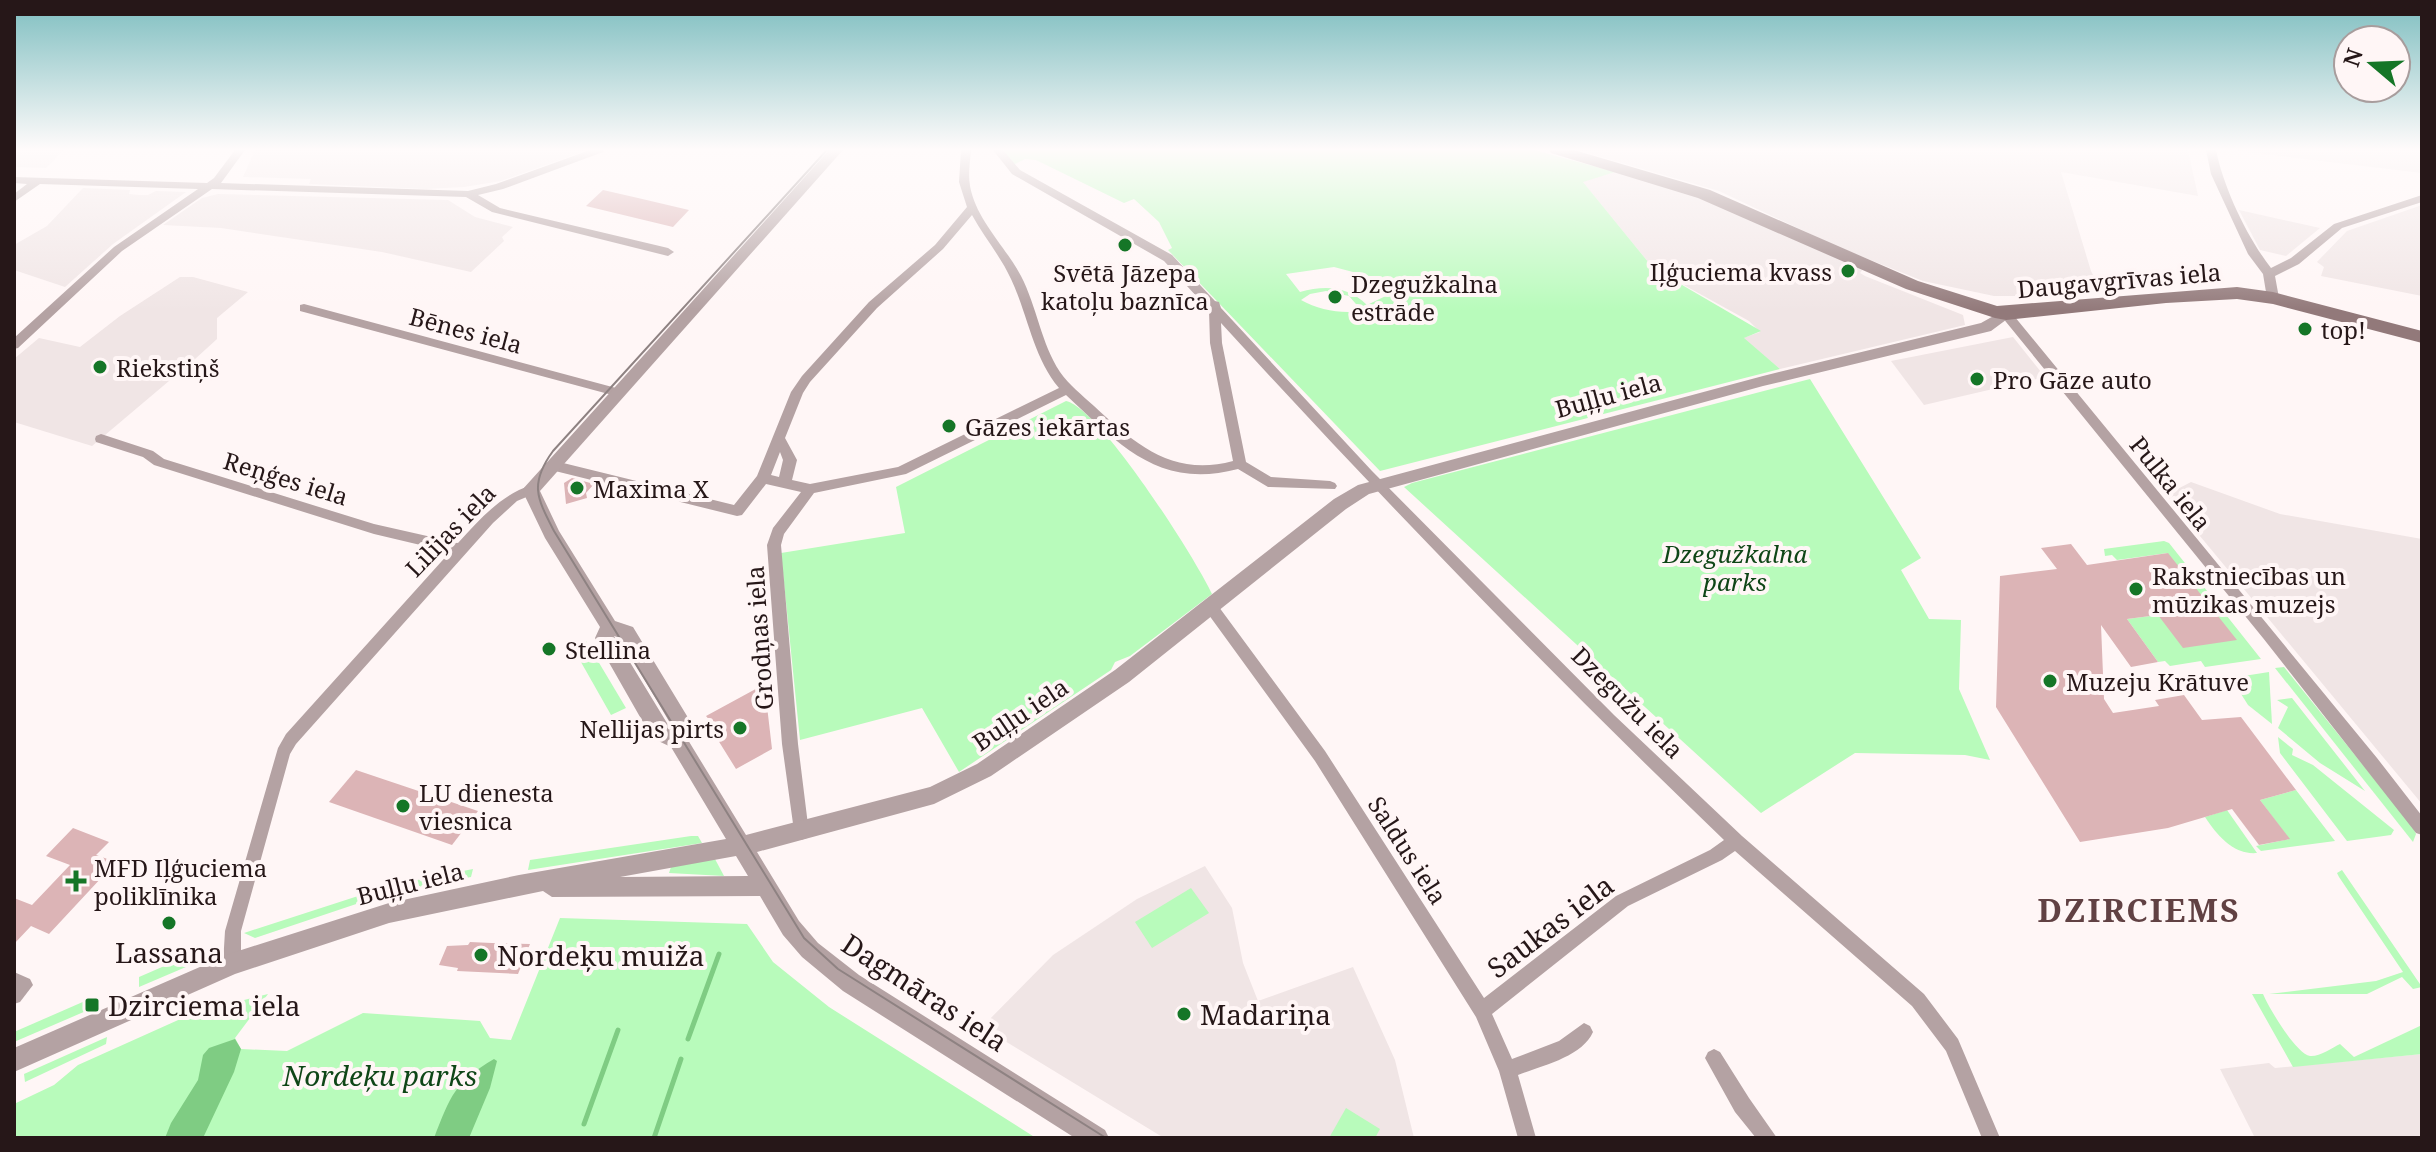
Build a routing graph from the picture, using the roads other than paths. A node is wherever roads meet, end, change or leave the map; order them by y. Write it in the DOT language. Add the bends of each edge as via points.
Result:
graph roads {
  1 [pos="183,204"];
  2 [pos="485,204"];
  3 [pos="787,204"];
  4 [pos="970,204"];
  5 [pos="1071,204"];
  6 [pos="1726,204"];
  7 [pos="2230,204"];
  8 [pos="2405,204"];
  9 [pos="972,208"];
  10 [pos="668,252"];
  11 [pos="2269,274"];
  12 [pos="2273,298"];
  13 [pos="1215,305"];
  14 [pos="304,308"];
  15 [pos="2006,314"];
  16 [pos="2422,337"];
  17 [pos="14,345"];
  18 [pos="1067,389"];
  19 [pos="616,392"];
  20 [pos="101,439"];
  21 [pos="780,440"];
  22 [pos="1240,464"];
  23 [pos="551,465"];
  24 [pos="763,478"];
  25 [pos="785,481"];
  26 [pos="1378,485"];
  27 [pos="1330,486"];
  28 [pos="810,489"];
  29 [pos="531,490"];
  30 [pos="461,549"];
  31 [pos="1211,607"];
  32 [pos="2422,828"];
  33 [pos="801,833"];
  34 [pos="1736,841"];
  35 [pos="742,846"];
  36 [pos="519,885"];
  37 [pos="765,886"];
  38 [pos="232,964"];
  39 [pos="14,980"];
  40 [pos="14,996"];
  41 [pos="1482,1011"];
  42 [pos="1584,1032"];
  43 [pos="1714,1058"];
  44 [pos="14,1060"];
  45 [pos="1508,1070"];
  46 [pos="1097,1138"];
  47 [pos="1527,1138"];
  48 [pos="1768,1138"];
  49 [pos="1991,1138"];
  1 -- 17 [label="street" via="118,249"];
  2 -- 10 [label="street"];
  3 -- 19 [label="street, Lilijas iela"];
  4 -- 9 [label="street"];
  5 -- 13 [label="street, Dzegužu iela" via="1168,258"];
  6 -- 15 [label="main road, Daugavgrīvas iela" via="1912,285"];
  7 -- 11 [label="street"];
  8 -- 11 [label="street" via="2338,226"];
  9 -- 18 [label="street" via="1015,275 1047,357"];
  9 -- 21 [label="street" via="806,379"];
  11 -- 12 [label="street"];
  12 -- 15 [label="main road, Daugavgrīvas iela" via="2220,293"];
  12 -- 16 [label="main road, Daugavgrīvas iela"];
  13 -- 22 [label="street" via="1216,343"];
  13 -- 26 [label="street, Dzegužu iela"];
  14 -- 19 [label="street, Bēnes iela"];
  15 -- 26 [label="street, Buļļu iela" via="1986,327"];
  15 -- 32 [label="street, Pulka iela" via="2291,659"];
  18 -- 22 [label="street" via="1128,445 1155,460 1205,473"];
  18 -- 28 [label="street" via="901,471"];
  19 -- 23 [label="street, Lilijas iela"];
  20 -- 30 [label="street, Reņģes iela" via="374,529"];
  21 -- 24 [label="street"];
  21 -- 25 [label="street" via="790,460"];
  22 -- 27 [label="street" via="1268,482"];
  23 -- 24 [label="street" via="737,511"];
  23 -- 29 [label="street, Lilijas iela"];
  24 -- 25 [label="street"];
  25 -- 28 [label="street"];
  26 -- 31 [label="street, Buļļu iela" via="1340,504"];
  26 -- 34 [label="street, Dzegužu iela"];
  28 -- 33 [label="street, Grodņas iela" via="774,545"];
  29 -- 30 [label="street, Lilijas iela" via="501,506"];
  29 -- 35 [label="street, Dagmāras iela" via="544,521 609,627 604,638 659,732 678,741"];
  30 -- 38 [label="street, Lilijas iela" via="283,753 233,931"];
  31 -- 33 [label="street, Buļļu iela" via="1122,676 958,784 914,803"];
  31 -- 41 [label="street, Saldus iela" via="1320,756"];
  33 -- 35 [label="street, Buļļu iela"];
  34 -- 41 [label="street, Saukas iela" via="1622,901"];
  34 -- 49 [label="street, Dzegužu iela" via="1918,1000 1952,1045"];
  35 -- 36 [label="street, Buļļu iela"];
  35 -- 37 [label="street, Dagmāras iela"];
  36 -- 37 [label="street"];
  36 -- 38 [label="street, Buļļu iela" via="389,913"];
  37 -- 46 [label="street, Dagmāras iela" via="791,928 832,970"];
  38 -- 44 [label="street, Buļļu iela"];
  39 -- 40 [label="street" via="24,985"];
  41 -- 45 [label="street, Saldus iela"];
  42 -- 45 [label="street" via="1565,1047"];
  43 -- 48 [label="street"];
  45 -- 47 [label="street, Saldus iela"];
}
